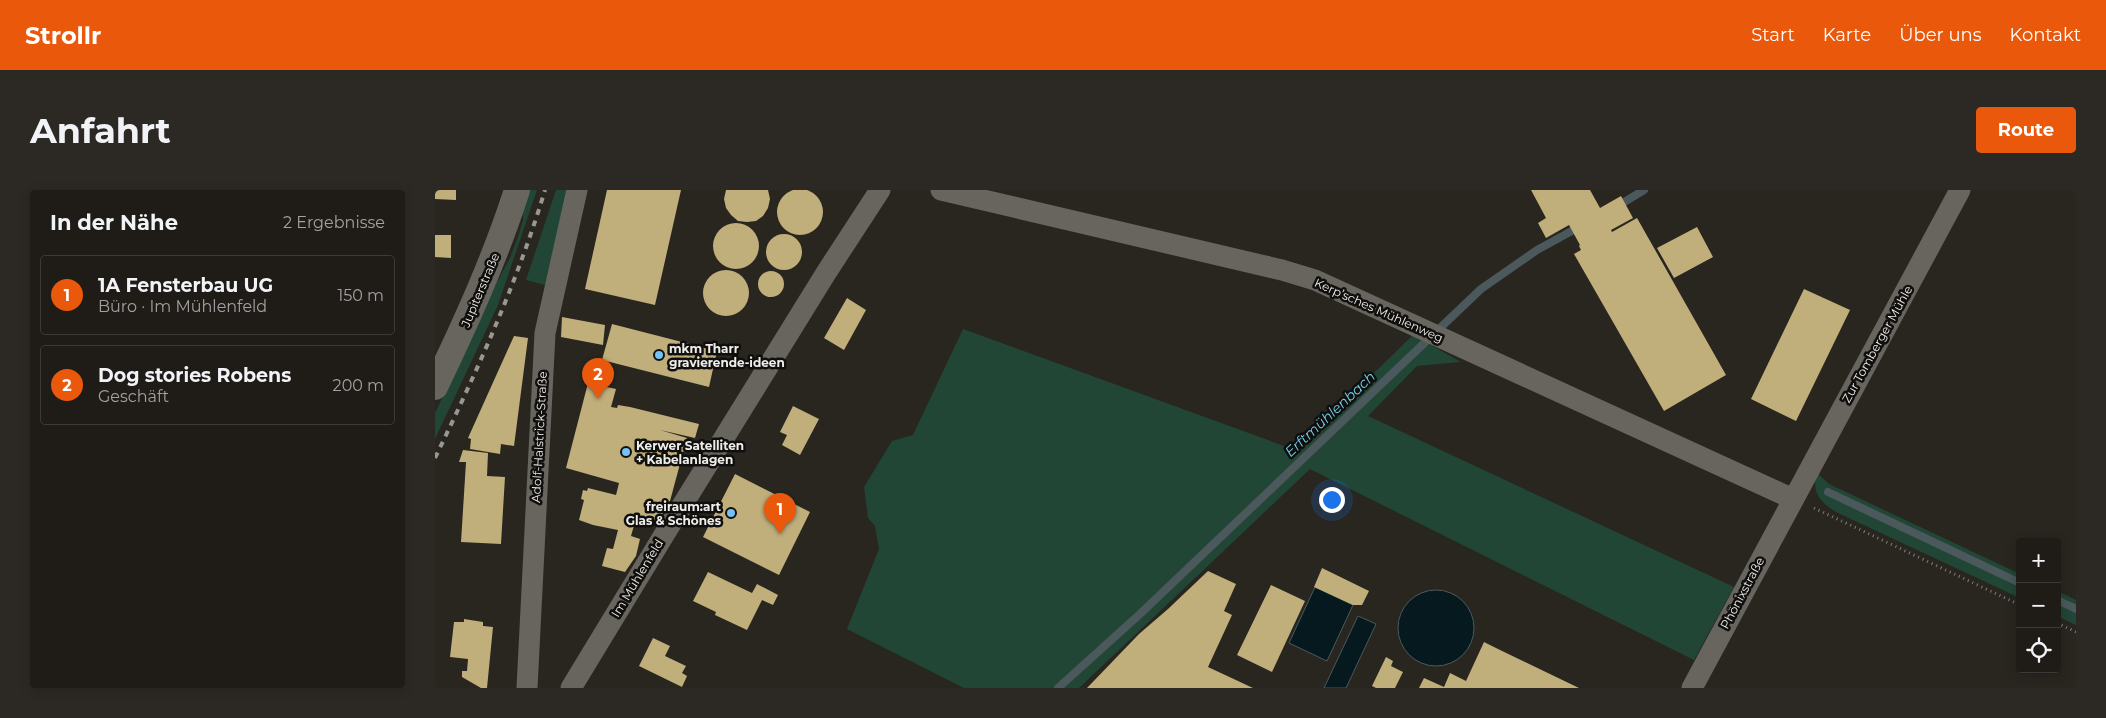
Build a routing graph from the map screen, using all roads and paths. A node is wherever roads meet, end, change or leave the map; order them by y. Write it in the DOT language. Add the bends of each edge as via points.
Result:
graph roads {
  1 [pos="517,190"];
  2 [pos="577,190"];
  3 [pos="880,190"];
  4 [pos="941,190"];
  5 [pos="1960,190"];
  6 [pos="435,387"];
  7 [pos="1793,499"];
  8 [pos="2016,603"];
  9 [pos="2061,625"];
  10 [pos="2076,632"];
  11 [pos="527,688"];
  12 [pos="571,688"];
  13 [pos="1692,688"];
  1 -- 6 [label="street, Jupiterstraße" via="483,286"];
  2 -- 11 [label="street, Adolf-Halstrick-Straße" via="545,333"];
  3 -- 12 [label="street, Im Mühlenfeld"];
  4 -- 7 [label="street, Kerp’sches Mühlenweg" via="1315,280"];
  5 -- 7 [label="street, Zur Tomberger Mühle"];
  7 -- 8 [label="path"];
  7 -- 13 [label="street, Phönixstraße"];
  9 -- 10 [label="path"];
}
